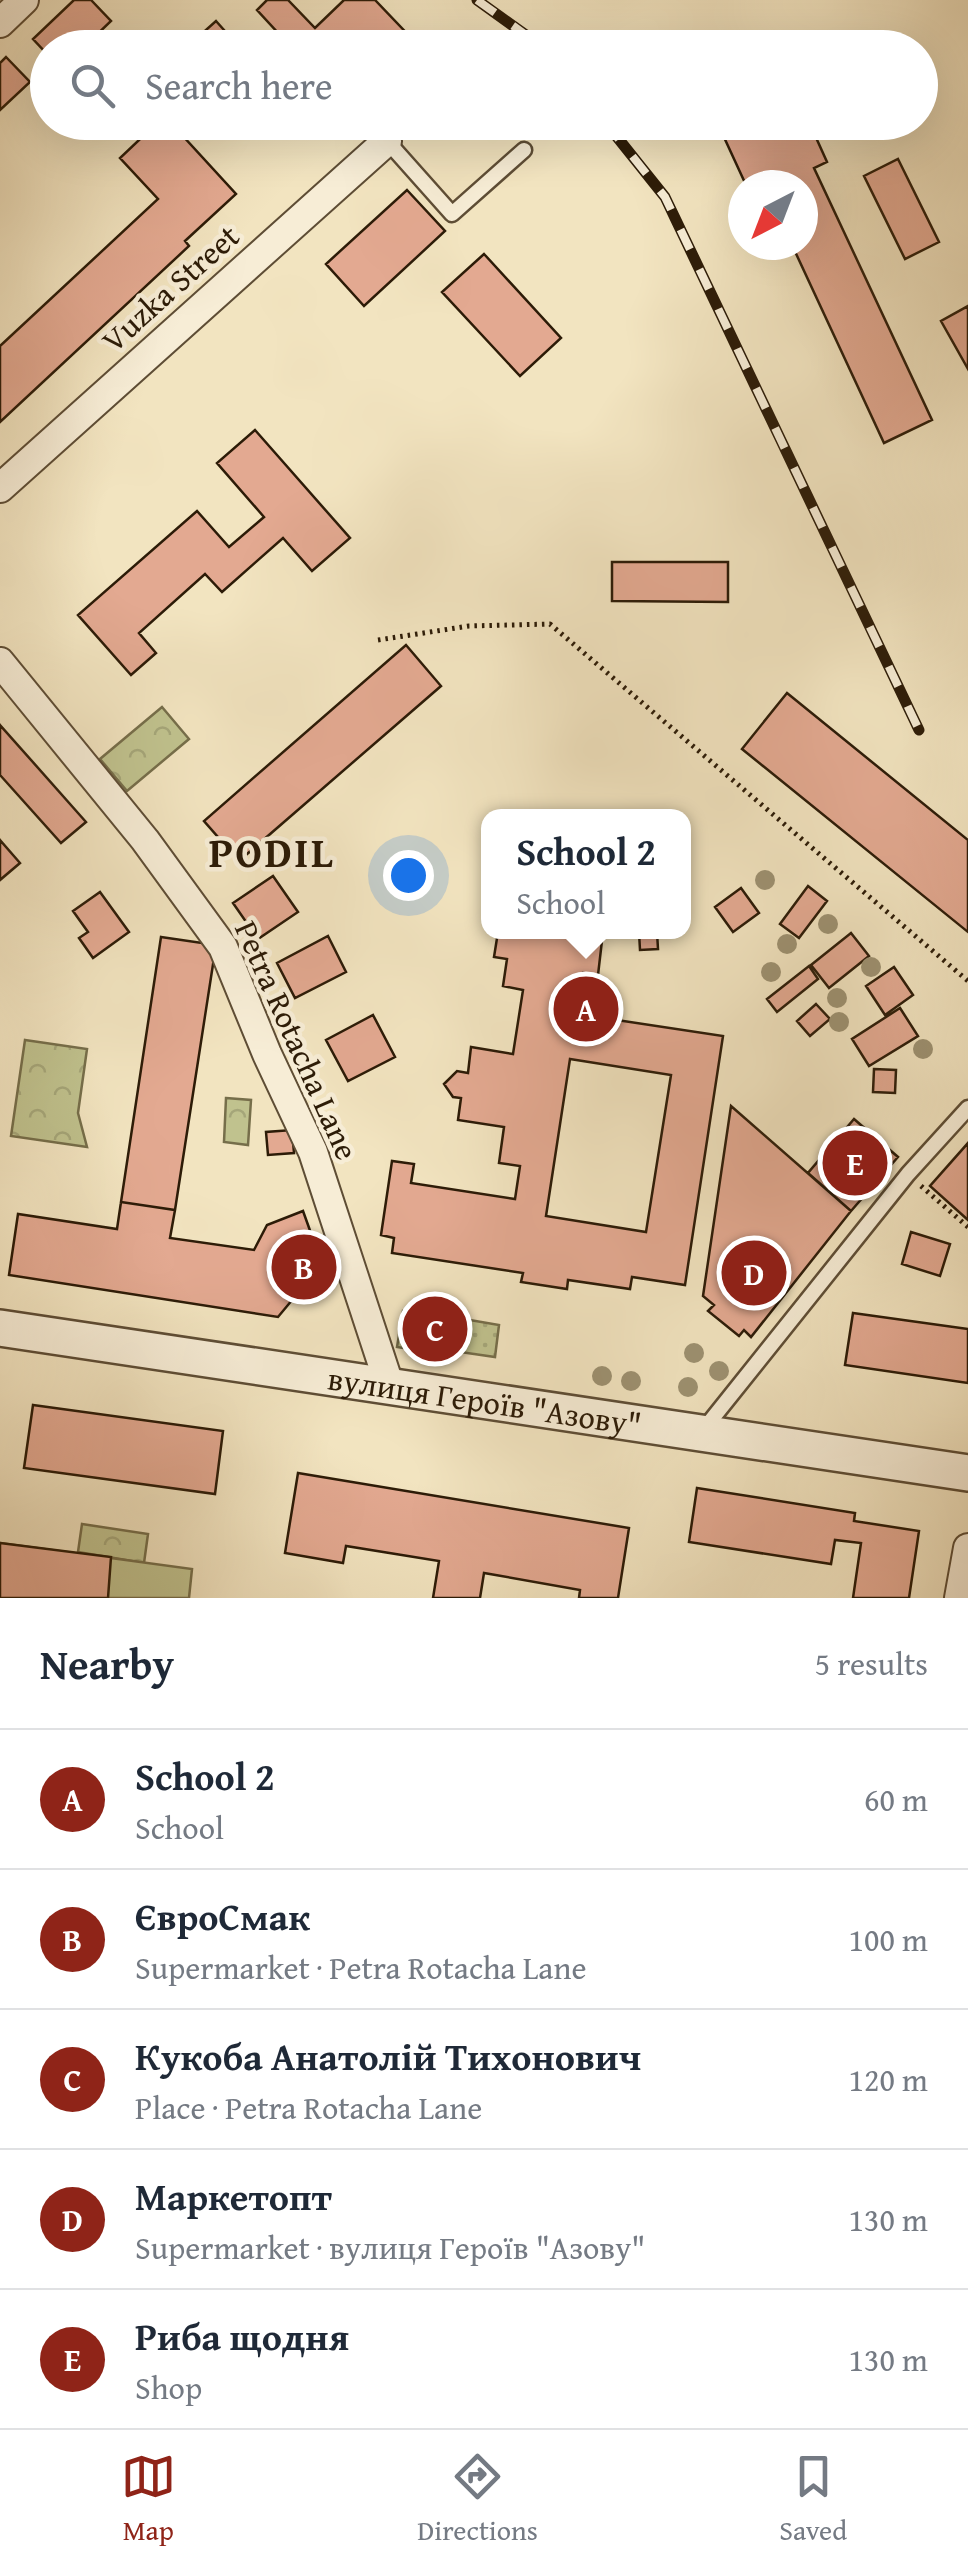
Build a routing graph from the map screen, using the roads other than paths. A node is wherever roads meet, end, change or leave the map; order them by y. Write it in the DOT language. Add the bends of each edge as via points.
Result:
graph roads {
  1 [pos="24,0"];
  2 [pos="0,22"];
  3 [pos="388,140"];
  4 [pos="402,140"];
  5 [pos="524,150"];
  6 [pos="0,488"];
  7 [pos="0,662"];
  8 [pos="968,1108"];
  9 [pos="0,1328"];
  10 [pos="390,1387"];
  11 [pos="700,1434"];
  12 [pos="968,1473"];
  13 [pos="968,1548"];
  14 [pos="960,1598"];
  1 -- 2 [label="street"];
  3 -- 6 [label="street, Vuzka Street"];
  4 -- 5 [label="lane" via="452,214"];
  7 -- 10 [label="street, Petra Rotacha Lane" via="223,947 313,1152"];
  8 -- 11 [label="lane"];
  9 -- 10 [label="street, вулиця Героїв \"Азову\""];
  10 -- 11 [label="street, вулиця Героїв \"Азову\""];
  11 -- 12 [label="street, вулиця Героїв \"Азову\""];
  13 -- 14 [label="street"];
}
